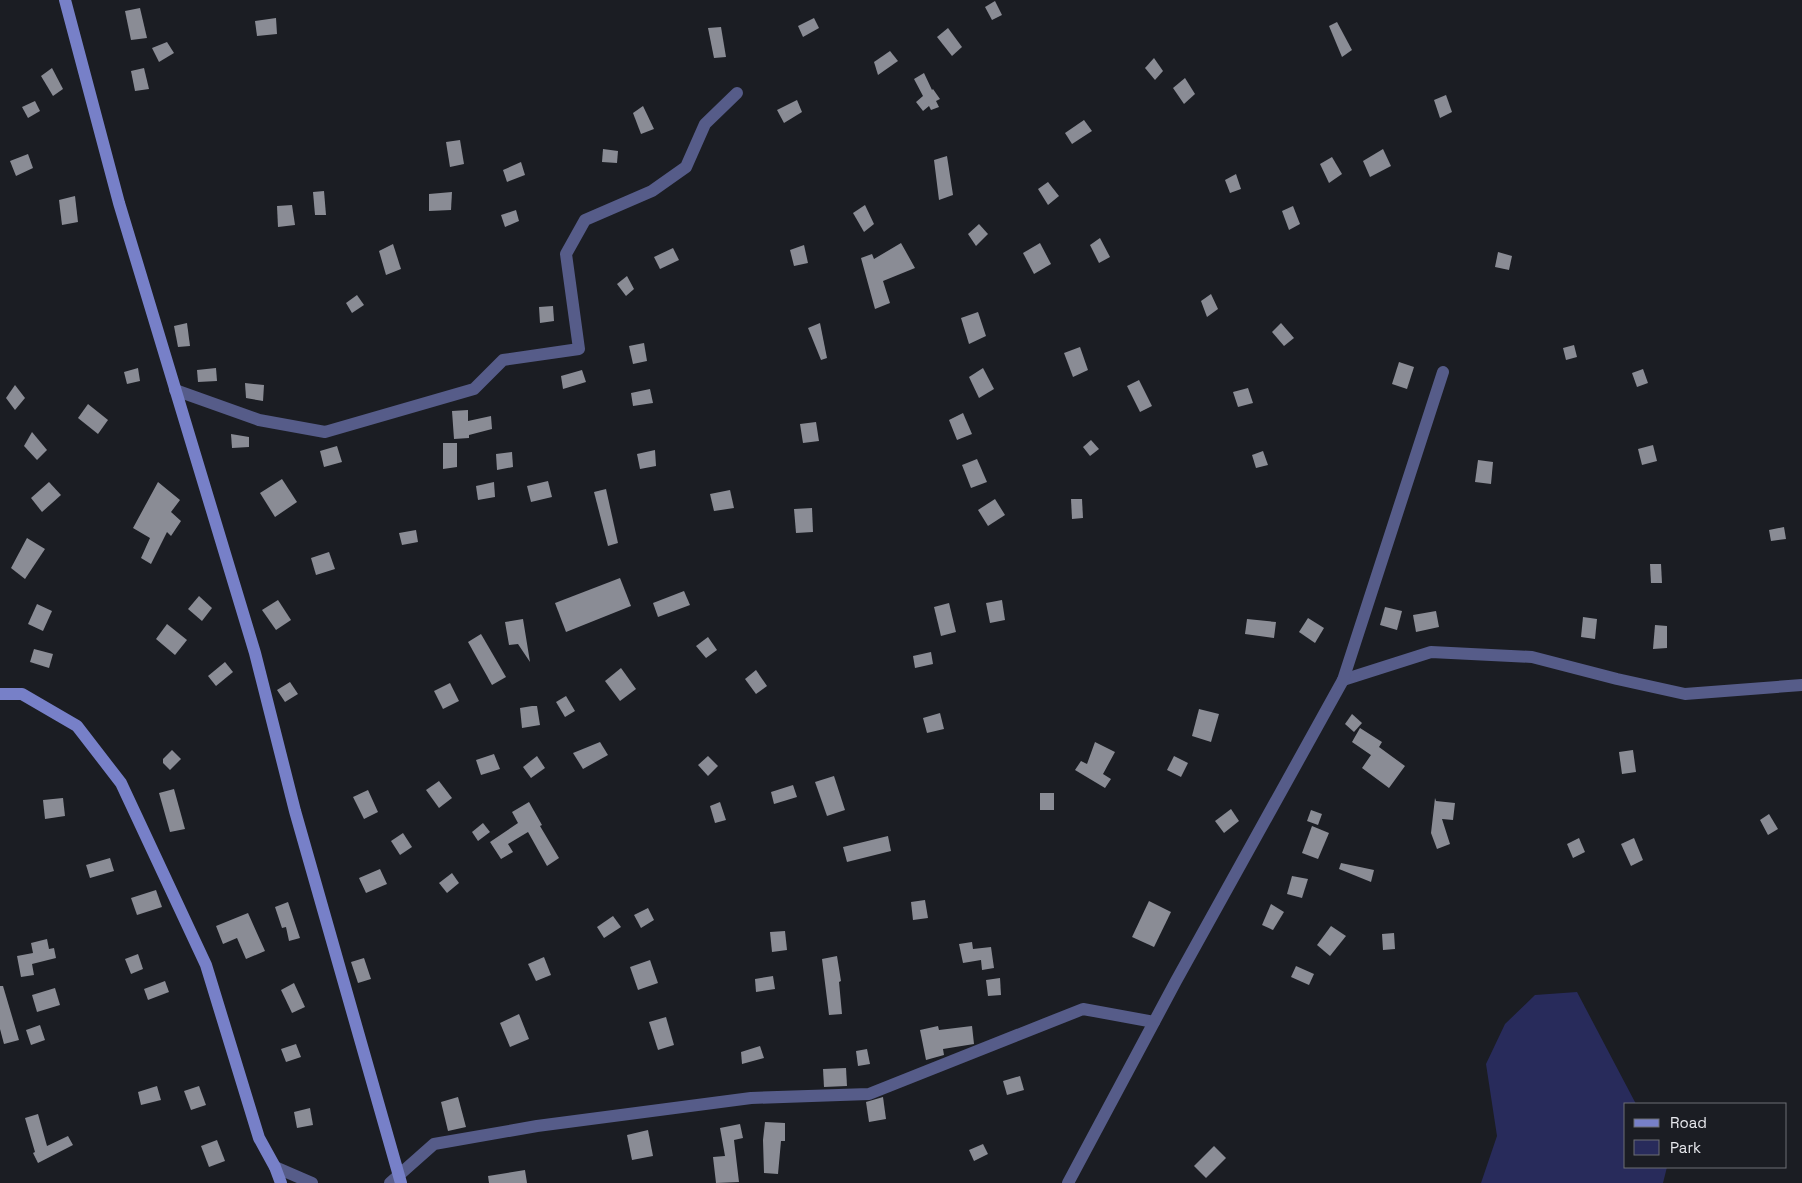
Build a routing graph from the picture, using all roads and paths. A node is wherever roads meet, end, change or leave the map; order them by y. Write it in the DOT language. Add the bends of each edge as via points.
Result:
graph roads {
  1 [pos="66,0"];
  2 [pos="737,93"];
  3 [pos="1443,372"];
  4 [pos="175,390"];
  5 [pos="1343,680"];
  6 [pos="1802,685"];
  7 [pos="0,694"];
  8 [pos="1154,1022"];
  9 [pos="275,1166"];
  10 [pos="397,1180"];
  11 [pos="280,1183"];
  12 [pos="312,1183"];
  13 [pos="1068,1183"];
  1 -- 4 [label="street" via="118,203"];
  2 -- 4 [label="street" via="705,124 686,167 652,191 584,220 566,254 579,349 503,360 474,389 325,432 259,420"];
  3 -- 5 [label="street"];
  4 -- 10 [label="street" via="255,653"];
  5 -- 6 [label="street" via="1431,652 1532,656 1685,694"];
  5 -- 8 [label="street"];
  7 -- 9 [label="street" via="22,694 78,726 121,783 206,965 259,1138"];
  8 -- 10 [label="street" via="1083,1009 869,1094 751,1098 537,1126 434,1144"];
  8 -- 13 [label="street"];
  9 -- 11 [label="street"];
  9 -- 12 [label="street"];
}
